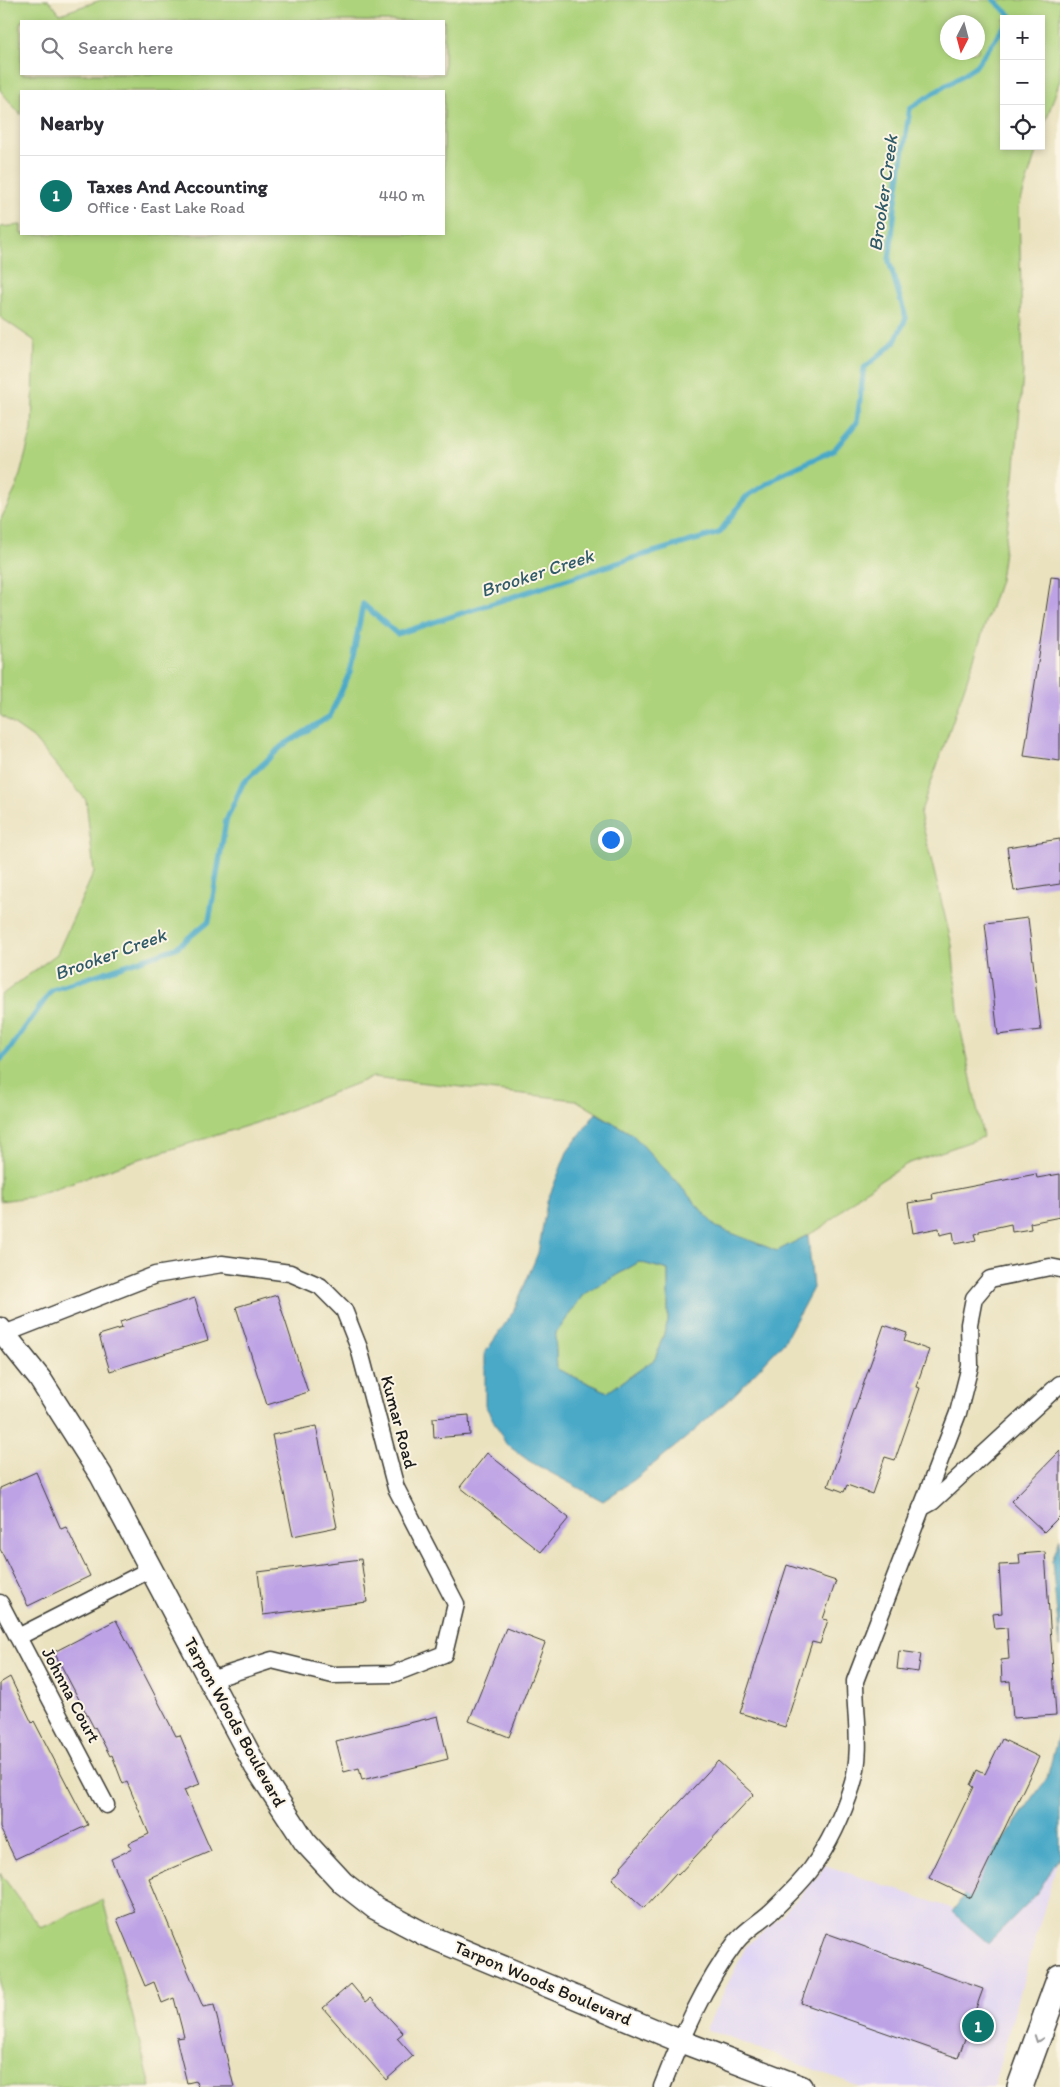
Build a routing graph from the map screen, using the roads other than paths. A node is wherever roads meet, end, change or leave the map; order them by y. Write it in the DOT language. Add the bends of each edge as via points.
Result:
graph roads {
  1 [pos="1060,1269"];
  2 [pos="2,1331"];
  3 [pos="1060,1384"];
  4 [pos="921,1508"];
  5 [pos="151,1569"];
  6 [pos="0,1603"];
  7 [pos="18,1637"];
  8 [pos="210,1680"];
  9 [pos="106,1805"];
  10 [pos="1060,1977"];
  11 [pos="680,2041"];
  12 [pos="662,2087"];
  13 [pos="802,2087"];
  14 [pos="1020,2087"];
  1 -- 4 [label="street" via="1050,1267 990,1280 974,1298 969,1324 970,1366 958,1413"];
  2 -- 5 [label="street, Tarpon Woods Boulevard" via="40,1379 96,1467"];
  2 -- 8 [label="street, Kumar Road" via="155,1275 222,1264 290,1273 320,1286 344,1310 359,1348 396,1488 456,1604 444,1654 393,1674 333,1675 272,1660"];
  3 -- 4 [label="street" via="932,1502"];
  4 -- 11 [label="street" via="855,1681 859,1749 852,1785 834,1831 812,1868 775,1908 738,1940 711,1978"];
  5 -- 7 [label="street"];
  5 -- 8 [label="street, Tarpon Woods Boulevard"];
  6 -- 7 [label="street, Johnna Court"];
  7 -- 9 [label="street, Johnna Court"];
  8 -- 11 [label="street, Tarpon Woods Boulevard" via="256,1767 305,1842 343,1883 375,1908 426,1935"];
  10 -- 14 [label="main road, one-way"];
  11 -- 12 [label="street"];
  11 -- 13 [label="street, Tarpon Woods Boulevard"];
}
